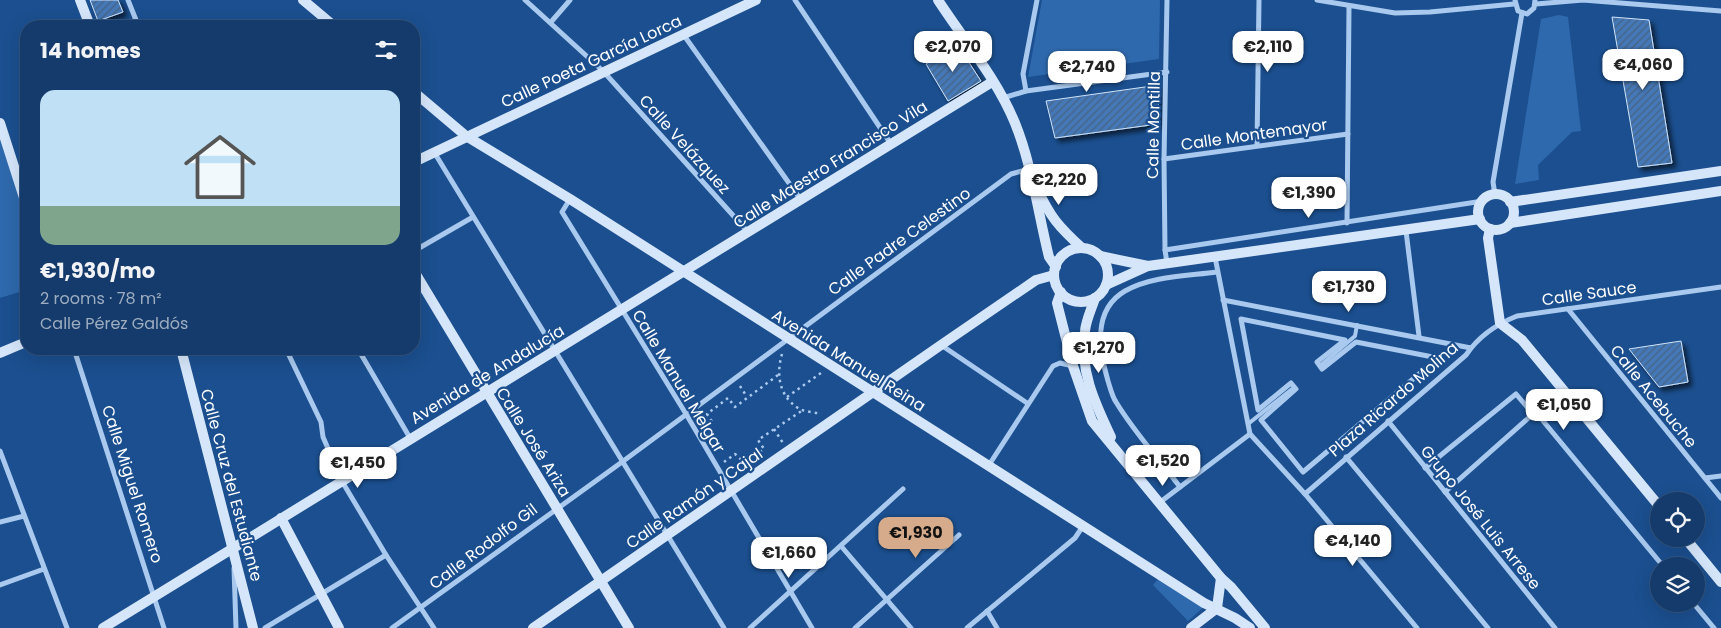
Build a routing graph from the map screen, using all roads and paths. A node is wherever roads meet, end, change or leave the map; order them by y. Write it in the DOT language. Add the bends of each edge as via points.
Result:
graph roads {
  1 [pos="80,0"];
  2 [pos="128,0"];
  3 [pos="303,0"];
  4 [pos="525,0"];
  5 [pos="570,0"];
  6 [pos="756,0"];
  7 [pos="795,0"];
  8 [pos="938,0"];
  9 [pos="1037,0"];
  10 [pos="1167,0"];
  11 [pos="1259,0"];
  12 [pos="1317,0"];
  13 [pos="1515,2"];
  14 [pos="1536,2"];
  15 [pos="1349,7"];
  16 [pos="1721,11"];
  17 [pos="1522,14"];
  18 [pos="88,20"];
  19 [pos="136,20"];
  20 [pos="327,20"];
  21 [pos="551,22"];
  22 [pos="683,34"];
  23 [pos="603,71"];
  24 [pos="1167,72"];
  25 [pos="992,82"];
  26 [pos="1026,90"];
  27 [pos="420,97"];
  28 [pos="1003,98"];
  29 [pos="0,123"];
  30 [pos="1348,134"];
  31 [pos="466,136"];
  32 [pos="891,145"];
  33 [pos="1257,145"];
  34 [pos="434,152"];
  35 [pos="420,159"];
  36 [pos="1164,159"];
  37 [pos="1029,169"];
  38 [pos="1721,171"];
  39 [pos="20,185"];
  40 [pos="1721,191"];
  41 [pos="1495,195"];
  42 [pos="570,199"];
  43 [pos="802,201"];
  44 [pos="1483,201"];
  45 [pos="1510,202"];
  46 [pos="473,216"];
  47 [pos="1480,219"];
  48 [pos="1347,223"];
  49 [pos="1510,223"];
  50 [pos="1490,229"];
  51 [pos="1406,230"];
  52 [pos="748,233"];
  53 [pos="420,247"];
  54 [pos="1082,248"];
  55 [pos="1165,250"];
  56 [pos="1100,256"];
  57 [pos="1214,256"];
  58 [pos="1166,262"];
  59 [pos="1148,266"];
  60 [pos="682,271"];
  61 [pos="1055,271"];
  62 [pos="1217,272"];
  63 [pos="420,281"];
  64 [pos="1106,285"];
  65 [pos="1721,287"];
  66 [pos="1060,292"];
  67 [pos="1095,298"];
  68 [pos="1223,300"];
  69 [pos="1568,309"];
  70 [pos="621,310"];
  71 [pos="1500,323"];
  72 [pos="1357,325"];
  73 [pos="1418,336"];
  74 [pos="787,339"];
  75 [pos="20,345"];
  76 [pos="941,345"];
  77 [pos="1471,348"];
  78 [pos="555,350"];
  79 [pos="0,353"];
  80 [pos="76,355"];
  81 [pos="183,355"];
  82 [pos="289,355"];
  83 [pos="362,355"];
  84 [pos="1438,358"];
  85 [pos="1321,364"];
  86 [pos="830,366"];
  87 [pos="1073,366"];
  88 [pos="778,375"];
  89 [pos="734,378"];
  90 [pos="1292,388"];
  91 [pos="871,392"];
  92 [pos="486,393"];
  93 [pos="788,396"];
  94 [pos="748,397"];
  95 [pos="1027,403"];
  96 [pos="803,410"];
  97 [pos="686,414"];
  98 [pos="1533,414"];
  99 [pos="836,417"];
  100 [pos="1388,421"];
  101 [pos="1248,424"];
  102 [pos="774,430"];
  103 [pos="698,434"];
  104 [pos="1250,434"];
  105 [pos="410,438"];
  106 [pos="1115,448"];
  107 [pos="788,450"];
  108 [pos="0,451"];
  109 [pos="1346,457"];
  110 [pos="622,462"];
  111 [pos="989,466"];
  112 [pos="717,467"];
  113 [pos="1425,468"];
  114 [pos="1721,476"];
  115 [pos="1705,478"];
  116 [pos="342,480"];
  117 [pos="1180,487"];
  118 [pos="903,489"];
  119 [pos="731,491"];
  120 [pos="1445,492"];
  121 [pos="1305,494"];
  122 [pos="1650,495"];
  123 [pos="1721,498"];
  124 [pos="1159,503"];
  125 [pos="557,507"];
  126 [pos="24,516"];
  127 [pos="281,518"];
  128 [pos="0,522"];
  129 [pos="1083,526"];
  130 [pos="666,535"];
  131 [pos="959,535"];
  132 [pos="841,546"];
  133 [pos="1693,547"];
  134 [pos="233,548"];
  135 [pos="386,555"];
  136 [pos="1656,557"];
  137 [pos="44,569"];
  138 [pos="1221,578"];
  139 [pos="601,581"];
  140 [pos="1721,582"];
  141 [pos="0,585"];
  142 [pos="790,592"];
  143 [pos="322,595"];
  144 [pos="154,597"];
  145 [pos="887,598"];
  146 [pos="421,607"];
  147 [pos="1217,608"];
  148 [pos="987,611"];
  149 [pos="1701,612"];
  150 [pos="67,628"];
  151 [pos="103,628"];
  152 [pos="164,628"];
  153 [pos="236,628"];
  154 [pos="253,628"];
  155 [pos="265,628"];
  156 [pos="339,628"];
  157 [pos="392,628"];
  158 [pos="434,628"];
  159 [pos="533,628"];
  160 [pos="629,628"];
  161 [pos="724,628"];
  162 [pos="750,628"];
  163 [pos="812,628"];
  164 [pos="855,628"];
  165 [pos="911,628"];
  166 [pos="967,628"];
  167 [pos="998,628"];
  168 [pos="1191,628"];
  169 [pos="1250,628"];
  170 [pos="1265,628"];
  171 [pos="1417,628"];
  172 [pos="1488,628"];
  173 [pos="1555,628"];
  174 [pos="1714,628"];
  1 -- 18 [label="street"];
  2 -- 19 [label="street"];
  3 -- 20 [label="street"];
  4 -- 21 [label="street, Calle Velázquez"];
  5 -- 21 [label="street"];
  6 -- 22 [label="street, Calle Poeta García Lorca"];
  7 -- 32 [label="street"];
  8 -- 25 [label="street"];
  9 -- 26 [label="street" via="1023,74"];
  10 -- 24 [label="street, Calle Montilla"];
  11 -- 33 [label="street"];
  12 -- 15 [label="street"];
  13 -- 15 [label="street" via="1395,13"];
  13 -- 17 [label="street"];
  14 -- 16 [label="street" via="1592,1"];
  14 -- 17 [label="street" via="1531,12"];
  15 -- 30 [label="street"];
  17 -- 41 [label="street" via="1493,182"];
  21 -- 23 [label="street, Calle Velázquez"];
  22 -- 23 [label="street, Calle Poeta García Lorca"];
  22 -- 43 [label="street"];
  23 -- 31 [label="street, Calle Poeta García Lorca"];
  23 -- 52 [label="street, Calle Velázquez"];
  24 -- 26 [label="street"];
  24 -- 36 [label="street, Calle Montilla"];
  25 -- 28 [label="street"];
  25 -- 32 [label="street, Calle Maestro Francisco Vila"];
  26 -- 28 [label="street"];
  27 -- 31 [label="street, Avenida Manuel Reina"];
  28 -- 37 [label="street" via="1015,123"];
  29 -- 39 [label="street"];
  30 -- 33 [label="street, Calle Montemayor"];
  30 -- 48 [label="street"];
  31 -- 34 [label="street, Calle Poeta García Lorca"];
  31 -- 42 [label="street, Avenida Manuel Reina"];
  32 -- 43 [label="street, Calle Maestro Francisco Vila"];
  33 -- 36 [label="street, Calle Montemayor"];
  34 -- 35 [label="street, Calle Poeta García Lorca"];
  34 -- 46 [label="street"];
  36 -- 55 [label="street, Calle Montilla"];
  37 -- 54 [label="street" via="1058,227"];
  37 -- 61 [label="street"];
  37 -- 74 [label="street, Calle Padre Celestino" via="1011,174"];
  38 -- 45 [label="street"];
  40 -- 49 [label="street"];
  41 -- 44 [label="street"];
  41 -- 45 [label="street" via="1501,195"];
  42 -- 60 [label="street, Avenida Manuel Reina"];
  42 -- 70 [label="street, Calle Manuel Melgar" via="562,212"];
  43 -- 52 [label="street, Calle Maestro Francisco Vila"];
  44 -- 47 [label="street"];
  44 -- 48 [label="street"];
  45 -- 49 [label="street" via="1514,212"];
  46 -- 53 [label="street"];
  46 -- 78 [label="street"];
  47 -- 50 [label="street"];
  47 -- 51 [label="street"];
  48 -- 55 [label="street"];
  49 -- 50 [label="street" via="1501,230"];
  50 -- 71 [label="street" via="1488,238"];
  51 -- 57 [label="street"];
  51 -- 73 [label="street"];
  52 -- 60 [label="street, Calle Maestro Francisco Vila"];
  54 -- 56 [label="street"];
  54 -- 61 [label="street" via="1068,251 1058,261"];
  55 -- 58 [label="street, Calle Montilla"];
  56 -- 59 [label="street"];
  56 -- 64 [label="street" via="1107,270"];
  57 -- 58 [label="street"];
  57 -- 62 [label="street"];
  58 -- 59 [label="street"];
  59 -- 64 [label="street"];
  60 -- 70 [label="street, Avenida de Andalucía"];
  60 -- 74 [label="street, Avenida Manuel Reina"];
  61 -- 66 [label="street"];
  61 -- 76 [label="street, Calle Ramón y Cajal" via="1036,280"];
  62 -- 68 [label="street"];
  62 -- 117 [label="street" via="1138,285 1123,292 1108,309 1100,325 1103,364 1115,401"];
  63 -- 92 [label="street, Calle José Ariza"];
  64 -- 67 [label="street"];
  65 -- 69 [label="street, Calle Sauce"];
  66 -- 67 [label="street" via="1073,301"];
  66 -- 87 [label="street" via="1057,303"];
  67 -- 106 [label="street" via="1085,330 1084,361 1090,392"];
  68 -- 72 [label="street, Plaza Ricardo Molina"];
  68 -- 101 [label="street"];
  69 -- 71 [label="street, Calle Sauce" via="1517,316"];
  69 -- 115 [label="street, Calle Acebuche"];
  70 -- 78 [label="street, Avenida de Andalucía"];
  70 -- 97 [label="street, Calle Manuel Melgar"];
  71 -- 77 [label="street, Calle Sauce"];
  71 -- 122 [label="street" via="1522,340"];
  72 -- 73 [label="street, Plaza Ricardo Molina"];
  72 -- 85 [label="lane" via="1355,336"];
  73 -- 77 [label="street, Plaza Ricardo Molina"];
  74 -- 86 [label="street, Avenida Manuel Reina"];
  74 -- 88 [label="path"];
  74 -- 89 [label="street, Calle Padre Celestino"];
  75 -- 79 [label="street"];
  76 -- 91 [label="street, Calle Ramón y Cajal"];
  76 -- 95 [label="street"];
  77 -- 100 [label="street, Plaza Ricardo Molina"];
  78 -- 92 [label="street, Avenida de Andalucía"];
  78 -- 110 [label="street"];
  80 -- 144 [label="street, Calle Miguel Romero"];
  81 -- 134 [label="street, Calle Cruz del Estudiante"];
  82 -- 116 [label="street"];
  83 -- 105 [label="street"];
  84 -- 84 [label="street, Plaza Ricardo Molina" via="1356,342 1322,369 1317,362 1345,340 1241,319 1258,410 1291,383 1296,389 1261,420 1304,472"];
  86 -- 91 [label="street, Avenida Manuel Reina"];
  86 -- 93 [label="path"];
  87 -- 95 [label="street" via="1060,363 1053,366"];
  87 -- 106 [label="street" via="1092,421"];
  88 -- 93 [label="path"];
  88 -- 94 [label="path"];
  89 -- 94 [label="path"];
  89 -- 97 [label="street, Calle Rodolfo Gil"];
  90 -- 101 [label="lane"];
  91 -- 99 [label="street, Calle Ramón y Cajal"];
  91 -- 111 [label="street, Avenida Manuel Reina"];
  92 -- 105 [label="street, Avenida de Andalucía"];
  92 -- 125 [label="street, Calle José Ariza"];
  93 -- 96 [label="path"];
  94 -- 103 [label="path" via="735,407 728,398 708,414 714,423"];
  95 -- 111 [label="street"];
  96 -- 99 [label="path"];
  96 -- 102 [label="path"];
  97 -- 103 [label="street, Calle Manuel Melgar"];
  97 -- 110 [label="street, Calle Rodolfo Gil"];
  98 -- 113 [label="street" via="1516,394"];
  98 -- 120 [label="street"];
  98 -- 136 [label="street" via="1539,416"];
  99 -- 107 [label="street, Calle Ramón y Cajal"];
  100 -- 109 [label="street, Plaza Ricardo Molina"];
  100 -- 113 [label="street, Grupo José Luis Arrese"];
  101 -- 104 [label="street"];
  102 -- 107 [label="path"];
  102 -- 112 [label="path" via="758,440 764,448 745,463 735,454"];
  103 -- 112 [label="street, Calle Manuel Melgar"];
  104 -- 117 [label="street"];
  104 -- 121 [label="street"];
  105 -- 116 [label="street, Avenida de Andalucía"];
  106 -- 124 [label="street"];
  107 -- 119 [label="street, Calle Ramón y Cajal"];
  108 -- 126 [label="street"];
  109 -- 121 [label="street, Plaza Ricardo Molina"];
  109 -- 172 [label="street"];
  110 -- 125 [label="street, Calle Rodolfo Gil"];
  110 -- 130 [label="street"];
  111 -- 129 [label="street, Avenida Manuel Reina"];
  112 -- 119 [label="street, Calle Manuel Melgar"];
  113 -- 120 [label="street, Grupo José Luis Arrese"];
  114 -- 115 [label="street"];
  115 -- 123 [label="street, Calle Acebuche"];
  116 -- 127 [label="street, Avenida de Andalucía"];
  116 -- 135 [label="street"];
  117 -- 124 [label="street"];
  118 -- 132 [label="street"];
  119 -- 130 [label="street, Calle Ramón y Cajal"];
  119 -- 142 [label="street, Calle Manuel Melgar"];
  120 -- 173 [label="street, Grupo José Luis Arrese"];
  121 -- 171 [label="street"];
  124 -- 138 [label="street"];
  125 -- 139 [label="street, Calle José Ariza"];
  125 -- 146 [label="street, Calle Rodolfo Gil"];
  126 -- 128 [label="street"];
  126 -- 137 [label="street"];
  127 -- 134 [label="street, Avenida de Andalucía"];
  127 -- 143 [label="street"];
  129 -- 147 [label="street, Avenida Manuel Reina" via="1204,603"];
  129 -- 148 [label="street" via="1075,538"];
  130 -- 139 [label="street, Calle Ramón y Cajal"];
  130 -- 161 [label="street"];
  131 -- 145 [label="street"];
  132 -- 142 [label="street"];
  132 -- 145 [label="street"];
  133 -- 140 [label="street"];
  134 -- 144 [label="street, Avenida de Andalucía"];
  134 -- 153 [label="street"];
  134 -- 154 [label="street, Calle Cruz del Estudiante"];
  135 -- 143 [label="street"];
  135 -- 146 [label="street"];
  137 -- 141 [label="street"];
  137 -- 150 [label="street"];
  138 -- 147 [label="street"];
  138 -- 170 [label="street"];
  139 -- 159 [label="street, Calle Ramón y Cajal"];
  139 -- 160 [label="street, Calle José Ariza"];
  142 -- 162 [label="street"];
  142 -- 163 [label="street, Calle Manuel Melgar"];
  143 -- 155 [label="street"];
  143 -- 156 [label="street"];
  144 -- 151 [label="street, Avenida de Andalucía"];
  144 -- 152 [label="street, Calle Miguel Romero"];
  145 -- 164 [label="street"];
  145 -- 165 [label="street"];
  146 -- 157 [label="street, Calle Rodolfo Gil"];
  146 -- 158 [label="street"];
  147 -- 168 [label="street"];
  147 -- 169 [label="street, Avenida Manuel Reina"];
  148 -- 166 [label="street"];
  148 -- 167 [label="street"];
  149 -- 174 [label="street"];
}
